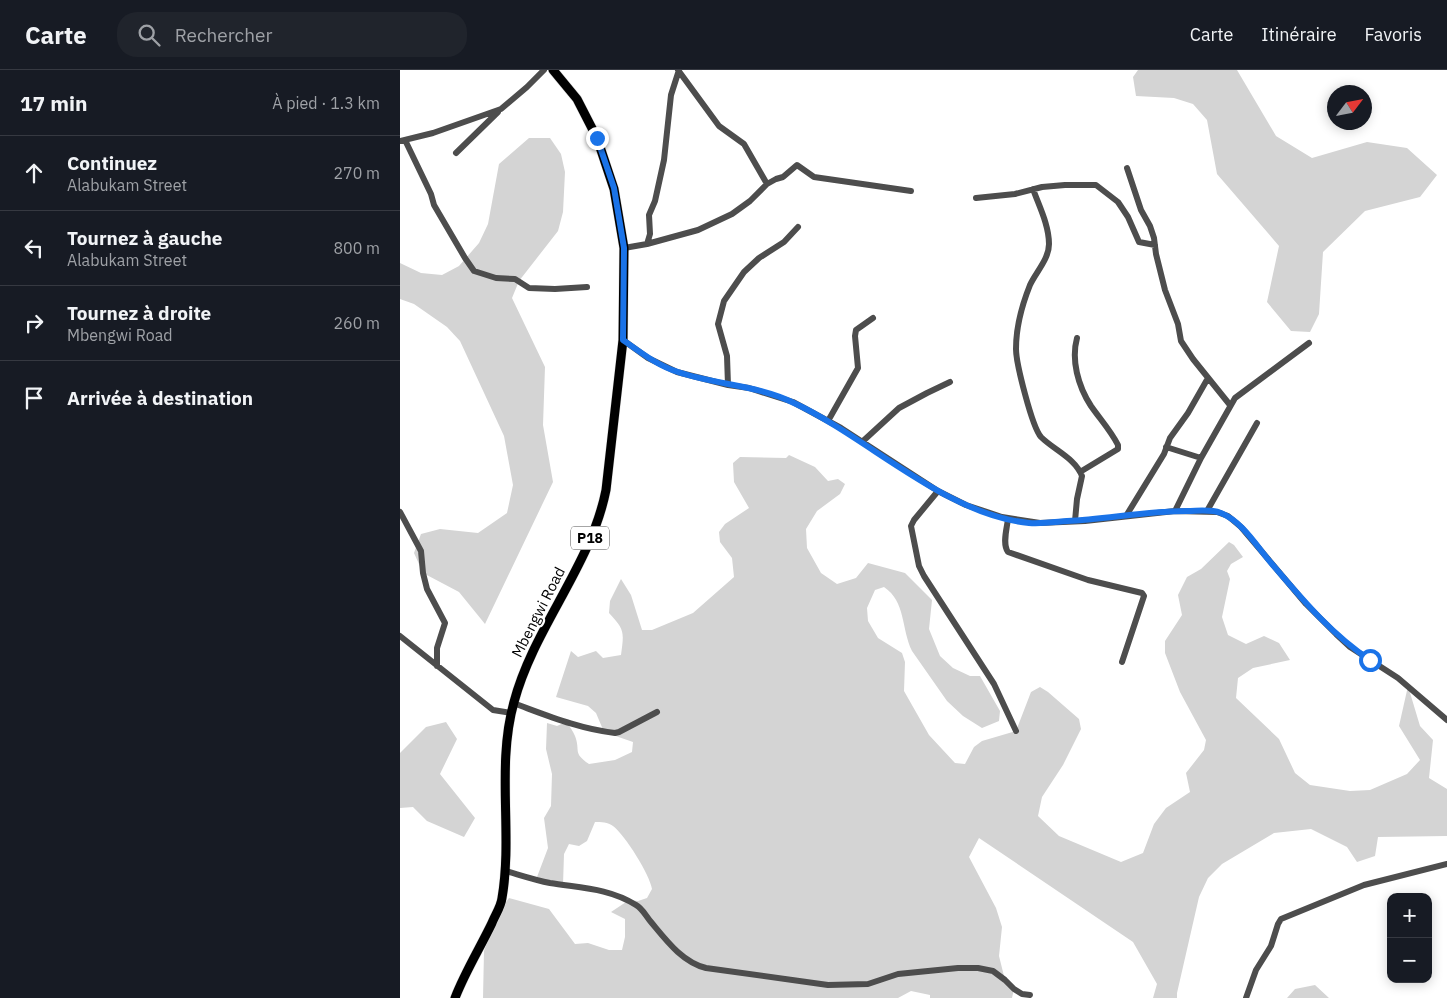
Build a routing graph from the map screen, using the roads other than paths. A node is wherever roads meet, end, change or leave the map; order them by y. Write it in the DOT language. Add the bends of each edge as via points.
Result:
graph roads {
  1 [pos="544,70"];
  2 [pos="553,70"];
  3 [pos="679,70"];
  4 [pos="501,109"];
  5 [pos="402,140"];
  6 [pos="456,153"];
  7 [pos="1127,168"];
  8 [pos="767,184"];
  9 [pos="1033,189"];
  10 [pos="911,191"];
  11 [pos="976,198"];
  12 [pos="798,227"];
  13 [pos="647,244"];
  14 [pos="1155,245"];
  15 [pos="624,248"];
  16 [pos="587,287"];
  17 [pos="873,318"];
  18 [pos="1077,338"];
  19 [pos="623,340"];
  20 [pos="1309,343"];
  21 [pos="1208,378"];
  22 [pos="950,382"];
  23 [pos="728,385"];
  24 [pos="1230,405"];
  25 [pos="828,421"];
  26 [pos="1257,422"];
  27 [pos="862,442"];
  28 [pos="1166,447"];
  29 [pos="1201,458"];
  30 [pos="1080,472"];
  31 [pos="938,491"];
  32 [pos="1175,511"];
  33 [pos="1207,511"];
  34 [pos="400,512"];
  35 [pos="1126,516"];
  36 [pos="1008,519"];
  37 [pos="1075,521"];
  38 [pos="400,636"];
  39 [pos="1122,662"];
  40 [pos="437,666"];
  41 [pos="513,703"];
  42 [pos="657,712"];
  43 [pos="511,714"];
  44 [pos="1447,720"];
  45 [pos="1016,731"];
  46 [pos="1447,864"];
  47 [pos="506,870"];
  48 [pos="1030,995"];
  49 [pos="455,998"];
  50 [pos="1246,998"];
  1 -- 4 [label="street"];
  2 -- 15 [label="main road, Mbengwi Road / P18" via="577,99 597,138 614,188"];
  3 -- 8 [label="street" via="719,126 744,144"];
  3 -- 13 [label="street" via="671,96 664,160 649,215"];
  4 -- 5 [label="street" via="433,133"];
  4 -- 6 [label="street"];
  5 -- 16 [label="street" via="434,205 474,271 496,278 515,279 529,288"];
  7 -- 14 [label="street"];
  8 -- 10 [label="street" via="783,177 797,165 814,177"];
  8 -- 13 [label="street" via="724,218 698,230"];
  9 -- 11 [label="street"];
  9 -- 14 [label="street" via="1096,185 1118,202 1139,242"];
  9 -- 30 [label="street" via="1048,231 1049,246 1021,310 1016,350 1026,398 1038,433"];
  12 -- 23 [label="street" via="744,272 724,301 718,324 727,356"];
  13 -- 15 [label="street"];
  14 -- 21 [label="street" via="1181,341"];
  15 -- 19 [label="main road, Mbengwi Road / P18"];
  17 -- 25 [label="street" via="856,330 858,368"];
  18 -- 30 [label="street" via="1074,350 1080,383 1118,445 1118,449"];
  19 -- 23 [label="street" via="648,358 677,372"];
  19 -- 41 [label="main road, Mbengwi Road / P18" via="602,511 525,667"];
  20 -- 24 [label="street" via="1244,390"];
  21 -- 24 [label="street"];
  21 -- 28 [label="street"];
  22 -- 27 [label="street" via="899,408"];
  23 -- 25 [label="street" via="780,397"];
  24 -- 29 [label="street"];
  25 -- 27 [label="street"];
  26 -- 33 [label="street"];
  27 -- 31 [label="street"];
  28 -- 29 [label="street"];
  28 -- 35 [label="street"];
  29 -- 32 [label="street"];
  30 -- 37 [label="street"];
  31 -- 36 [label="street" via="966,505"];
  31 -- 45 [label="street" via="911,526 919,566 994,684"];
  32 -- 33 [label="street"];
  32 -- 35 [label="street"];
  33 -- 44 [label="street" via="1228,516 1336,634 1398,678"];
  34 -- 40 [label="street" via="421,551 427,589 445,623 437,648"];
  35 -- 37 [label="street"];
  36 -- 37 [label="street" via="1040,523"];
  36 -- 39 [label="street" via="1008,552 1088,580 1142,593 1144,596"];
  38 -- 40 [label="street"];
  40 -- 43 [label="street" via="493,710"];
  41 -- 42 [label="street" via="543,715 615,733"];
  41 -- 43 [label="main road, Mbengwi Road / P18"];
  43 -- 47 [label="main road, Mbengwi Road / P18" via="504,795"];
  46 -- 50 [label="street" via="1364,885 1282,919 1256,970"];
  47 -- 48 [label="street" via="537,880 600,890 628,900 639,906 668,944 686,959 706,968 828,984 868,984 898,974 978,968 993,971 1014,989"];
  47 -- 49 [label="main road, Mbengwi Road / P18" via="502,902"];
}
